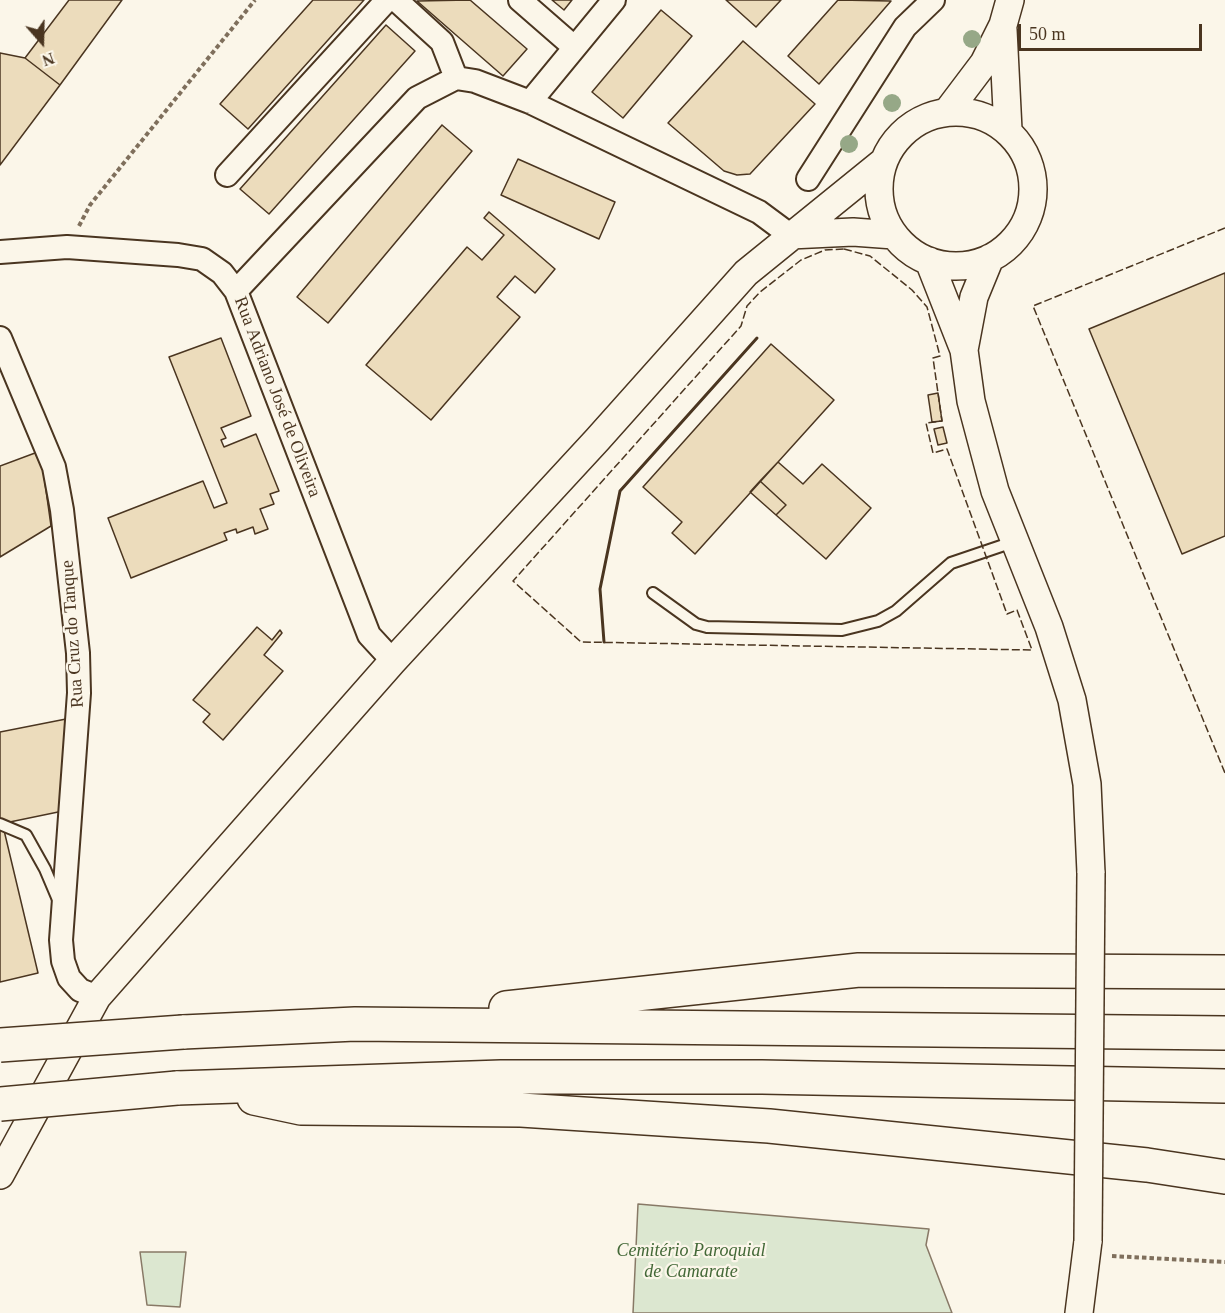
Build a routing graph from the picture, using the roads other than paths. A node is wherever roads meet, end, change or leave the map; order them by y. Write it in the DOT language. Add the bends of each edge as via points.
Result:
graph roads {
  1 [pos="387,0"];
  2 [pos="396,0"];
  3 [pos="520,0"];
  4 [pos="614,0"];
  5 [pos="933,0"];
  6 [pos="1006,12"];
  7 [pos="574,47"];
  8 [pos="456,78"];
  9 [pos="530,102"];
  10 [pos="947,111"];
  11 [pos="1008,130"];
  12 [pos="883,162"];
  13 [pos="227,175"];
  14 [pos="808,179"];
  15 [pos="790,235"];
  16 [pos="894,236"];
  17 [pos="0,252"];
  18 [pos="990,258"];
  19 [pos="929,261"];
  20 [pos="236,291"];
  21 [pos="0,338"];
  22 [pos="964,350"];
  23 [pos="1014,542"];
  24 [pos="653,592"];
  25 [pos="393,662"];
  26 [pos="0,824"];
  27 [pos="63,914"];
  28 [pos="1225,972"];
  29 [pos="97,997"];
  30 [pos="356,1024"];
  31 [pos="1225,1033"];
  32 [pos="0,1045"];
  33 [pos="1225,1086"];
  34 [pos="190,1087"];
  35 [pos="0,1104"];
  36 [pos="0,1175"];
  37 [pos="1225,1177"];
  38 [pos="1079,1313"];
  1 -- 13 [label="street"];
  2 -- 8 [label="street" via="442,42"];
  3 -- 7 [label="street"];
  4 -- 7 [label="street"];
  5 -- 14 [label="street" via="905,27"];
  6 -- 10 [label="street" via="984,63"];
  6 -- 11 [label="street"];
  7 -- 9 [label="street"];
  8 -- 9 [label="street" via="475,81"];
  8 -- 20 [label="street" via="417,98"];
  9 -- 15 [label="street" via="759,212"];
  10 -- 11 [label="street" via="990,118"];
  10 -- 12 [label="street" via="908,128 893,143"];
  11 -- 18 [label="street" via="1024,150 1033,174 1034,199 1026,223 1016,237"];
  12 -- 15 [label="street"];
  12 -- 16 [label="street" via="878,187 882,213"];
  15 -- 16 [label="street" via="853,232"];
  15 -- 25 [label="street" via="746,273"];
  16 -- 19 [label="street"];
  17 -- 20 [label="street, Rua Adriano José de Oliveira" via="67,247 202,259 222,273"];
  18 -- 19 [label="street" via="950,266"];
  18 -- 22 [label="street" via="975,297"];
  19 -- 22 [label="street"];
  20 -- 25 [label="street, Rua Adriano José de Oliveira" via="369,635"];
  21 -- 27 [label="street, Rua Cruz do Tanque" via="54,467 69,553 80,693"];
  22 -- 23 [label="street" via="982,450"];
  23 -- 24 [label="lane" via="951,563 896,612 842,630 707,627 696,624"];
  23 -- 38 [label="street, bridge" via="1048,627 1071,700 1087,784 1091,873 1087,1247"];
  25 -- 29 [label="street"];
  26 -- 27 [label="lane" via="26,835"];
  27 -- 29 [label="street, Rua Cruz do Tanque" via="62,951 69,978 80,990"];
  28 -- 30 [label="highway" via="859,970"];
  29 -- 36 [label="street"];
  30 -- 31 [label="highway"];
  30 -- 32 [label="highway, bridge"];
  33 -- 34 [label="highway" via="762,1077 513,1077"];
  34 -- 35 [label="highway, bridge"];
  34 -- 37 [label="highway" via="302,1107 521,1110 769,1126 1147,1165"];
}
